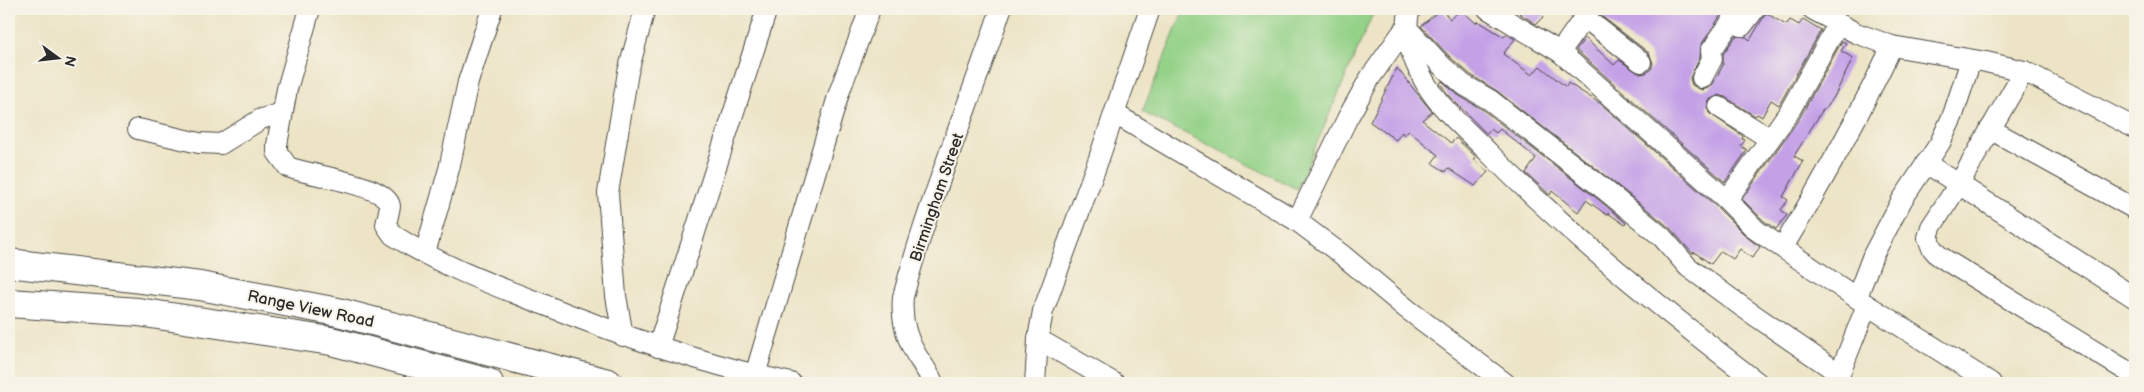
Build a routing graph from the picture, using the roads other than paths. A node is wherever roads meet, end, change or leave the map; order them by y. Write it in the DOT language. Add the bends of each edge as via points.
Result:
graph roads {
  1 [pos="310,9"];
  2 [pos="492,9"];
  3 [pos="645,9"];
  4 [pos="767,9"];
  5 [pos="870,9"];
  6 [pos="1001,9"];
  7 [pos="1150,9"];
  8 [pos="1488,9"];
  9 [pos="1755,9"];
  10 [pos="1812,9"];
  11 [pos="1587,13"];
  12 [pos="1408,18"];
  13 [pos="1838,24"];
  14 [pos="1892,46"];
  15 [pos="1560,52"];
  16 [pos="1971,60"];
  17 [pos="1641,62"];
  18 [pos="2024,71"];
  19 [pos="1702,78"];
  20 [pos="1719,107"];
  21 [pos="282,113"];
  22 [pos="1114,114"];
  23 [pos="2135,128"];
  24 [pos="138,129"];
  25 [pos="1990,129"];
  26 [pos="1770,139"];
  27 [pos="1926,163"];
  28 [pos="1959,184"];
  29 [pos="1726,200"];
  30 [pos="2135,208"];
  31 [pos="1297,221"];
  32 [pos="1783,247"];
  33 [pos="425,253"];
  34 [pos="9,263"];
  35 [pos="2135,298"];
  36 [pos="1862,301"];
  37 [pos="9,303"];
  38 [pos="623,336"];
  39 [pos="1038,339"];
  40 [pos="658,347"];
  41 [pos="755,375"];
  42 [pos="2135,376"];
  43 [pos="1838,378"];
  44 [pos="489,383"];
  45 [pos="608,383"];
  46 [pos="791,383"];
  47 [pos="933,383"];
  48 [pos="1035,383"];
  49 [pos="1114,383"];
  50 [pos="1505,383"];
  51 [pos="1758,383"];
  52 [pos="1991,383"];
  1 -- 21 [label="street"];
  2 -- 33 [label="street" via="468,82 451,161"];
  3 -- 38 [label="street" via="628,72 608,193 616,296"];
  4 -- 40 [label="street"];
  5 -- 41 [label="street" via="839,93"];
  6 -- 47 [label="street, Birmingham Street" via="903,297 904,324 916,355"];
  7 -- 22 [label="street"];
  8 -- 15 [label="street"];
  9 -- 19 [label="street" via="1742,26 1731,22 1711,51 1712,59"];
  10 -- 13 [label="street"];
  11 -- 15 [label="street"];
  11 -- 17 [label="street"];
  12 -- 31 [label="street" via="1356,102"];
  12 -- 43 [label="street" via="1442,66 1464,85 1497,106 1662,236 1688,267"];
  12 -- 51 [label="street" via="1411,52 1427,85 1441,104 1534,198 1610,265"];
  13 -- 14 [label="street"];
  13 -- 26 [label="street" via="1789,112"];
  14 -- 16 [label="street"];
  14 -- 32 [label="street" via="1832,166"];
  15 -- 29 [label="street"];
  16 -- 18 [label="street"];
  16 -- 27 [label="street" via="1954,115"];
  18 -- 23 [label="street"];
  18 -- 25 [label="street"];
  20 -- 26 [label="street"];
  21 -- 24 [label="street" via="254,123 221,144 199,143"];
  21 -- 33 [label="street" via="277,152 286,166 349,182 386,197 390,204 385,222 388,229"];
  22 -- 31 [label="street"];
  22 -- 39 [label="street" via="1052,284"];
  25 -- 28 [label="street"];
  25 -- 30 [label="street"];
  26 -- 29 [label="street"];
  27 -- 28 [label="street"];
  27 -- 36 [label="street" via="1902,200 1873,256"];
  28 -- 35 [label="street"];
  28 -- 42 [label="street" via="1929,233 1929,241 1938,255"];
  29 -- 32 [label="street" via="1756,230"];
  31 -- 50 [label="street"];
  32 -- 36 [label="street"];
  33 -- 38 [label="street" via="464,274"];
  34 -- 45 [label="main road, Range View Road" via="200,286 338,312"];
  36 -- 43 [label="street"];
  36 -- 52 [label="street"];
  37 -- 44 [label="main road, Range View Road" via="195,320 332,340"];
  38 -- 40 [label="street"];
  39 -- 48 [label="street"];
  39 -- 49 [label="street"];
  40 -- 41 [label="street"];
  41 -- 46 [label="street"];
}
